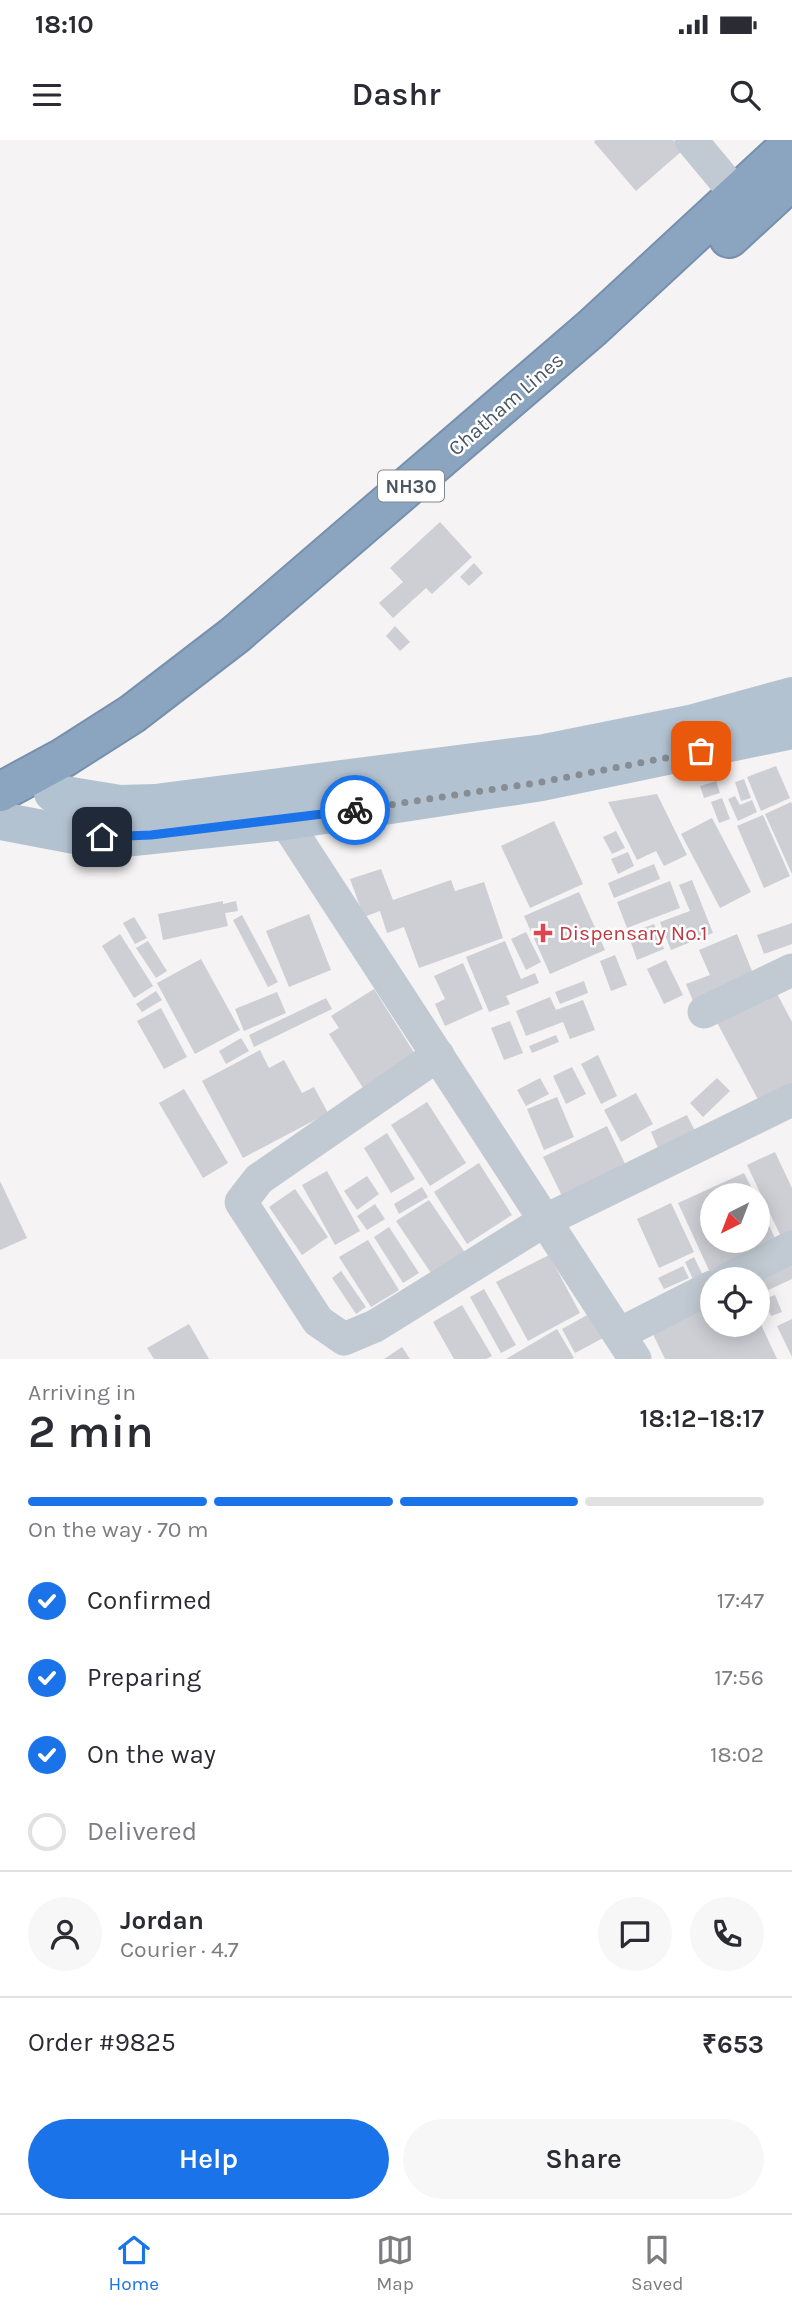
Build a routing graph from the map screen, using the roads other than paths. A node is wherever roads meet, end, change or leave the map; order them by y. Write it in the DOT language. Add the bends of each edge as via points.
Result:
graph roads {
  1 [pos="691,140"];
  2 [pos="792,153"];
  3 [pos="736,194"];
  4 [pos="792,696"];
  5 [pos="792,730"];
  6 [pos="0,792"];
  7 [pos="53,793"];
  8 [pos="0,820"];
  9 [pos="285,821"];
  10 [pos="792,971"];
  11 [pos="704,1012"];
  12 [pos="438,1055"];
  13 [pos="792,1100"];
  14 [pos="544,1221"];
  15 [pos="792,1247"];
  16 [pos="752,1267"];
  17 [pos="700,1295"];
  18 [pos="627,1346"];
  1 -- 3 [label="street"];
  2 -- 3 [label="highway, Chatham Lines / NH30"];
  2 -- 7 [label="highway, Chatham Lines / NH30" via="582,370 220,680 118,754"];
  3 -- 6 [label="highway, Chatham Lines / NH30" via="553,363 234,635 132,714"];
  4 -- 7 [label="main road" via="690,724 545,753 155,803 120,804"];
  5 -- 9 [label="main road" via="542,782"];
  7 -- 8 [label="highway, Chatham Lines / NH30"];
  8 -- 9 [label="main road" via="80,836 124,838"];
  9 -- 12 [label="street"];
  10 -- 11 [label="street"];
  12 -- 14 [label="street"];
  12 -- 14 [label="street" via="259,1179 241,1202 318,1321 344,1339 375,1326"];
  13 -- 14 [label="street"];
  14 -- 18 [label="street"];
  15 -- 16 [label="street"];
  17 -- 18 [label="street"];
}
